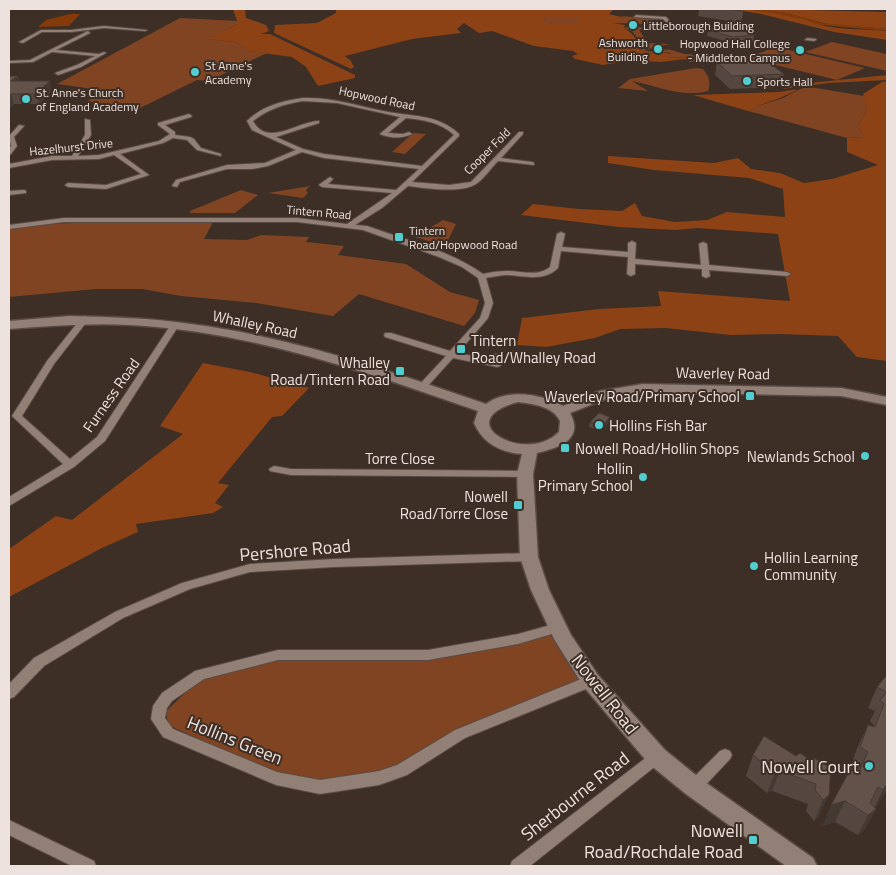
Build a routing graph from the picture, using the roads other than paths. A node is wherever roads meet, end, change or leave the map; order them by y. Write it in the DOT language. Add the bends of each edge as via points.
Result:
graph roads {
  1 [pos="636,16"];
  2 [pos="671,24"];
  3 [pos="95,29"];
  4 [pos="145,31"];
  5 [pos="807,39"];
  6 [pos="814,40"];
  7 [pos="21,42"];
  8 [pos="51,51"];
  9 [pos="9,62"];
  10 [pos="69,69"];
  11 [pos="77,71"];
  12 [pos="58,72"];
  13 [pos="189,116"];
  14 [pos="405,116"];
  15 [pos="317,122"];
  16 [pos="85,124"];
  17 [pos="16,129"];
  18 [pos="521,133"];
  19 [pos="409,134"];
  20 [pos="172,136"];
  21 [pos="269,137"];
  22 [pos="301,150"];
  23 [pos="9,153"];
  24 [pos="116,154"];
  25 [pos="211,154"];
  26 [pos="219,156"];
  27 [pos="74,157"];
  28 [pos="204,158"];
  29 [pos="497,159"];
  30 [pos="532,164"];
  31 [pos="9,166"];
  32 [pos="423,168"];
  33 [pos="155,173"];
  34 [pos="146,175"];
  35 [pos="330,179"];
  36 [pos="408,184"];
  37 [pos="68,185"];
  38 [pos="175,186"];
  39 [pos="24,192"];
  40 [pos="398,192"];
  41 [pos="9,193"];
  42 [pos="350,225"];
  43 [pos="9,227"];
  44 [pos="561,234"];
  45 [pos="632,243"];
  46 [pos="703,244"];
  47 [pos="558,249"];
  48 [pos="632,258"];
  49 [pos="785,264"];
  50 [pos="705,267"];
  51 [pos="631,274"];
  52 [pos="482,276"];
  53 [pos="706,276"];
  54 [pos="85,319"];
  55 [pos="9,325"];
  56 [pos="175,325"];
  57 [pos="388,336"];
  58 [pos="452,355"];
  59 [pos="497,356"];
  60 [pos="423,386"];
  61 [pos="887,401"];
  62 [pos="487,409"];
  63 [pos="561,412"];
  64 [pos="13,419"];
  65 [pos="530,450"];
  66 [pos="70,465"];
  67 [pos="274,469"];
  68 [pos="525,474"];
  69 [pos="9,502"];
  70 [pos="529,557"];
  71 [pos="558,628"];
  72 [pos="591,681"];
  73 [pos="9,693"];
  74 [pos="725,755"];
  75 [pos="657,757"];
  76 [pos="694,787"];
  77 [pos="9,827"];
  78 [pos="88,866"];
  79 [pos="518,866"];
  80 [pos="805,866"];
  1 -- 2 [label="street" via="664,18"];
  3 -- 4 [label="street"];
  3 -- 7 [label="street" via="41,31"];
  3 -- 8 [label="street"];
  5 -- 6 [label="street"];
  8 -- 9 [label="street" via="31,61"];
  8 -- 10 [label="street" via="102,54"];
  10 -- 11 [label="street"];
  10 -- 12 [label="street"];
  13 -- 20 [label="street" via="160,124 173,133"];
  14 -- 19 [label="street" via="383,134"];
  14 -- 21 [label="street, Hopwood Road" via="322,99 291,102 257,112 250,121"];
  14 -- 32 [label="street, Hopwood Road" via="446,124 457,135"];
  15 -- 21 [label="street"];
  16 -- 27 [label="street" via="88,135"];
  17 -- 23 [label="street" via="11,137 14,146"];
  18 -- 29 [label="street, Cooper Fold"];
  20 -- 24 [label="street, Hazelhurst Drive"];
  20 -- 25 [label="street" via="188,138 198,149"];
  21 -- 22 [label="street, Hopwood Road"];
  22 -- 32 [label="street, Hopwood Road" via="324,156"];
  22 -- 38 [label="street" via="266,165 227,167 178,181"];
  24 -- 27 [label="street, Hazelhurst Drive"];
  24 -- 34 [label="street"];
  25 -- 26 [label="street"];
  25 -- 28 [label="street"];
  27 -- 31 [label="street, Hazelhurst Drive"];
  29 -- 30 [label="street"];
  29 -- 36 [label="street, Cooper Fold" via="474,183 464,186"];
  32 -- 36 [label="street, Hopwood Road"];
  33 -- 34 [label="street"];
  34 -- 37 [label="street" via="106,188"];
  35 -- 40 [label="street" via="322,185"];
  36 -- 40 [label="street, Hopwood Road"];
  39 -- 41 [label="street"];
  40 -- 42 [label="street, Hopwood Road"];
  42 -- 43 [label="street, Tintern Road" via="297,220 83,220 44,221"];
  42 -- 52 [label="street, Tintern Road" via="406,241 465,265"];
  44 -- 47 [label="street"];
  45 -- 48 [label="street"];
  46 -- 50 [label="street"];
  47 -- 48 [label="street"];
  47 -- 52 [label="street" via="554,268 546,274"];
  48 -- 50 [label="street"];
  48 -- 51 [label="street"];
  49 -- 50 [label="street" via="787,277"];
  50 -- 53 [label="street"];
  52 -- 58 [label="street" via="489,303 484,318"];
  54 -- 55 [label="street, Whalley Road"];
  54 -- 56 [label="street, Whalley Road"];
  54 -- 64 [label="street" via="50,363"];
  56 -- 60 [label="street, Whalley Road" via="305,351"];
  56 -- 66 [label="street, Furness Road" via="101,439"];
  57 -- 58 [label="street"];
  58 -- 59 [label="street" via="496,364"];
  58 -- 60 [label="street"];
  60 -- 62 [label="street, Whalley Road"];
  61 -- 63 [label="street, Waverley Road" via="841,392 643,388 605,394"];
  62 -- 63 [label="street" via="506,400 524,398 542,401"];
  62 -- 65 [label="street" via="480,424 491,440 516,449"];
  63 -- 65 [label="street" via="567,429 563,436 555,443"];
  64 -- 66 [label="street"];
  65 -- 68 [label="street, Nowell Road"];
  66 -- 69 [label="street, Furness Road"];
  67 -- 68 [label="street, Torre Close" via="290,472"];
  68 -- 70 [label="street, Nowell Road"];
  70 -- 71 [label="street, Nowell Road"];
  70 -- 73 [label="street, Pershore Road" via="250,568 186,586 119,615 39,662"];
  71 -- 72 [label="street, Nowell Road"];
  71 -- 72 [label="street, Hollins Green" via="428,656 278,656 200,675 167,697 160,706 158,719 168,733 276,778 320,786 379,778 402,770 460,734"];
  72 -- 75 [label="street, Nowell Road"];
  74 -- 76 [label="street"];
  75 -- 76 [label="street, Nowell Road"];
  75 -- 79 [label="street, Sherbourne Road"];
  76 -- 80 [label="street, Nowell Road"];
  77 -- 78 [label="street"];
}
